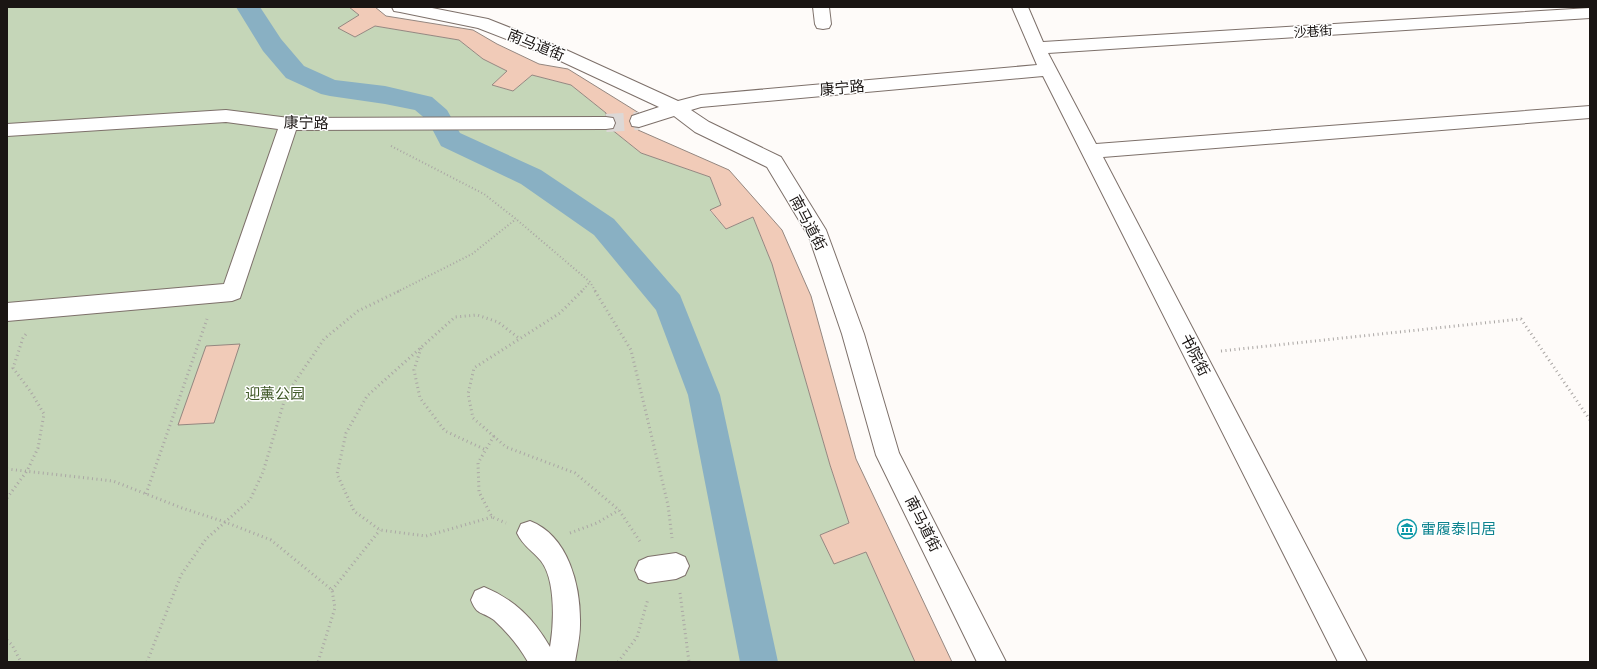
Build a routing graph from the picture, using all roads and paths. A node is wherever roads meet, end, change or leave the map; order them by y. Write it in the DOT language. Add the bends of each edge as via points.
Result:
graph roads {
  1 [pos="821,7"];
  2 [pos="1020,7"];
  3 [pos="1409,7"];
  4 [pos="406,8"];
  5 [pos="1590,13"];
  6 [pos="823,24"];
  7 [pos="1421,24"];
  8 [pos="1037,48"];
  9 [pos="1049,70"];
  10 [pos="676,108"];
  11 [pos="1590,112"];
  12 [pos="639,122"];
  13 [pos="606,123"];
  14 [pos="289,124"];
  15 [pos="7,130"];
  16 [pos="387,144"];
  17 [pos="1091,151"];
  18 [pos="516,219"];
  19 [pos="590,282"];
  20 [pos="216,294"];
  21 [pos="46,309"];
  22 [pos="7,312"];
  23 [pos="520,339"];
  24 [pos="421,348"];
  25 [pos="1195,354"];
  26 [pos="1590,420"];
  27 [pos="486,450"];
  28 [pos="7,469"];
  29 [pos="27,470"];
  30 [pos="146,494"];
  31 [pos="7,498"];
  32 [pos="492,517"];
  33 [pos="225,522"];
  34 [pos="380,530"];
  35 [pos="530,533"];
  36 [pos="676,566"];
  37 [pos="648,570"];
  38 [pos="332,590"];
  39 [pos="484,600"];
  40 [pos="7,640"];
  41 [pos="21,662"];
  42 [pos="147,662"];
  43 [pos="318,662"];
  44 [pos="543,662"];
  45 [pos="561,662"];
  46 [pos="618,662"];
  47 [pos="689,662"];
  48 [pos="992,662"];
  49 [pos="1353,662"];
  1 -- 6 [label="street"];
  2 -- 8 [label="street, 书院街"];
  3 -- 7 [label="street"];
  4 -- 10 [label="street, 南马道街" via="482,23 558,53"];
  5 -- 7 [label="street, 沙巷街"];
  7 -- 8 [label="street, 沙巷街"];
  8 -- 9 [label="street, 书院街"];
  9 -- 10 [label="street, 康宁路" via="701,101"];
  9 -- 17 [label="street, 书院街"];
  10 -- 12 [label="street, 康宁路"];
  10 -- 48 [label="street, 南马道街" via="702,126 774,162 819,236 853,334 888,455"];
  11 -- 17 [label="street"];
  13 -- 14 [label="street, 康宁路"];
  14 -- 15 [label="street, 康宁路" via="226,116"];
  14 -- 20 [label="street" via="232,292"];
  16 -- 18 [label="path" via="484,194"];
  17 -- 25 [label="street, 书院街"];
  18 -- 19 [label="path"];
  18 -- 33 [label="path" via="472,254 358,311 324,339 286,395 263,472 250,500"];
  19 -- 23 [label="path" via="560,313"];
  19 -- 36 [label="path" via="631,350 668,505"];
  20 -- 21 [label="street"];
  20 -- 30 [label="path"];
  21 -- 22 [label="street"];
  21 -- 29 [label="path" via="23,338 13,368 32,392 44,414 38,448"];
  23 -- 24 [label="path" via="498,322 477,315 455,317"];
  23 -- 37 [label="path" via="474,368 468,394 473,418 506,447 575,473 619,510 644,548"];
  24 -- 27 [label="path" via="414,370 420,398 445,431"];
  24 -- 34 [label="path" via="367,396 346,433 337,474 354,510"];
  25 -- 26 [label="path" via="1521,319"];
  25 -- 49 [label="street, 书院街"];
  28 -- 29 [label="path"];
  29 -- 30 [label="path" via="113,481"];
  29 -- 31 [label="path"];
  30 -- 33 [label="path"];
  32 -- 34 [label="path" via="426,536"];
  33 -- 38 [label="path" via="271,540"];
  33 -- 42 [label="path" via="206,539 181,575"];
  34 -- 38 [label="path"];
  35 -- 45 [label="street" via="552,554 564,585 567,626"];
  36 -- 37 [label="street"];
  36 -- 47 [label="path"];
  37 -- 46 [label="path" via="651,589 637,637"];
  38 -- 43 [label="path" via="335,608"];
  39 -- 44 [label="street" via="502,610 529,637"];
  40 -- 41 [label="path"];
}
